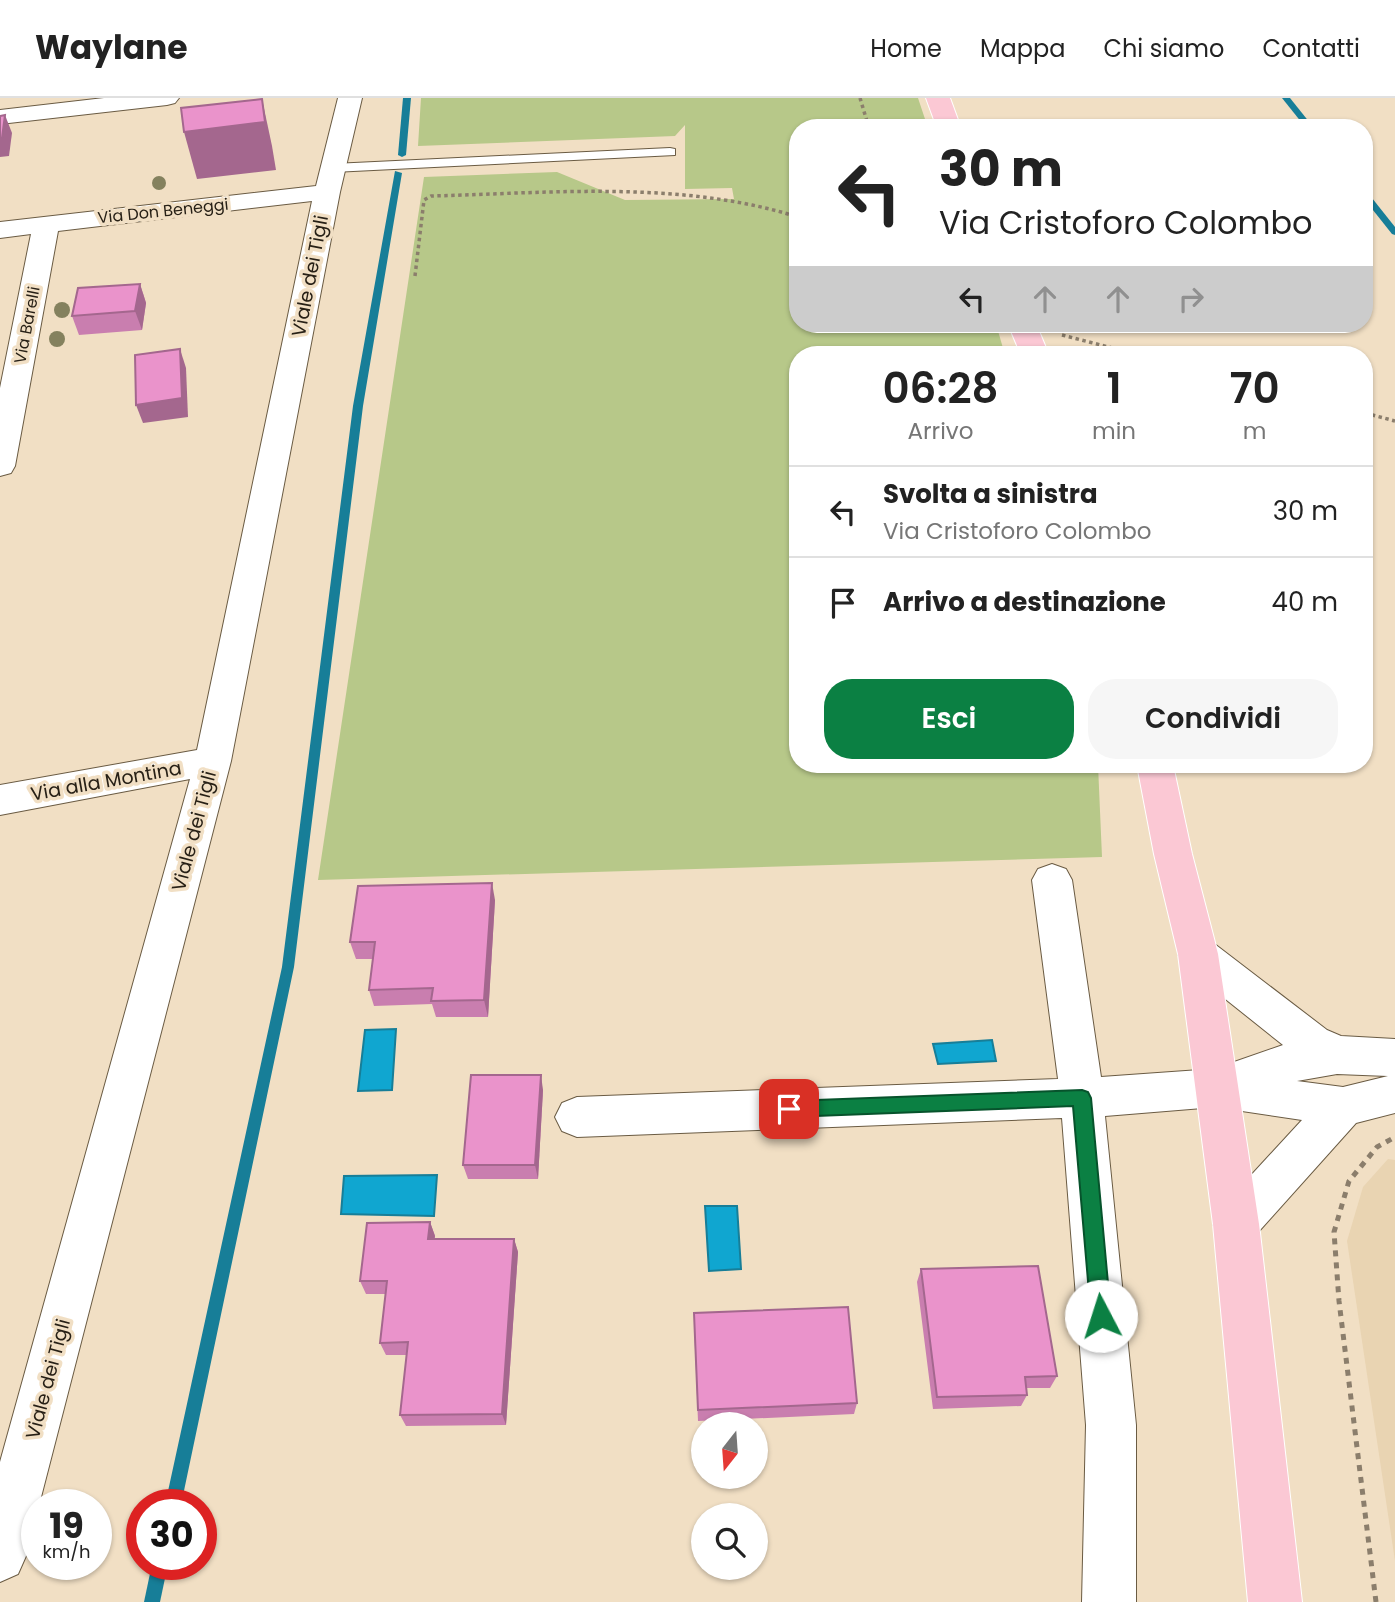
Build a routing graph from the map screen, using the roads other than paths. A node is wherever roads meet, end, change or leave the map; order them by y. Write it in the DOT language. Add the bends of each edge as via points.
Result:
graph roads {
  1 [pos="167,98"];
  2 [pos="350,98"];
  3 [pos="938,98"];
  4 [pos="0,117"];
  5 [pos="946,119"];
  6 [pos="670,152"];
  7 [pos="330,180"];
  8 [pos="46,224"];
  9 [pos="0,230"];
  10 [pos="0,466"];
  11 [pos="213,761"];
  12 [pos="1157,773"];
  13 [pos="0,800"];
  14 [pos="1052,880"];
  15 [pos="1198,954"];
  16 [pos="1337,1055"];
  17 [pos="1395,1058"];
  18 [pos="1215,1088"];
  19 [pos="1395,1094"];
  20 [pos="1082,1098"];
  21 [pos="1343,1107"];
  22 [pos="576,1116"];
  23 [pos="1236,1224"];
  24 [pos="3,1532"];
  25 [pos="1109,1602"];
  26 [pos="1275,1602"];
  1 -- 4 [label="street"];
  2 -- 7 [label="street, Viale dei Tigli"];
  3 -- 5 [label="main road"];
  6 -- 7 [label="lane"];
  7 -- 8 [label="street, Via Don Beneggi"];
  7 -- 11 [label="street, Viale dei Tigli"];
  8 -- 9 [label="street, Via Don Beneggi"];
  8 -- 10 [label="street, Via Barelli"];
  11 -- 13 [label="street, Via alla Montina"];
  11 -- 24 [label="street, Viale dei Tigli"];
  12 -- 15 [label="main road"];
  14 -- 20 [label="street"];
  15 -- 16 [label="street" via="1312,1043"];
  15 -- 18 [label="main road"];
  16 -- 17 [label="street"];
  16 -- 18 [label="street" via="1270,1066"];
  18 -- 20 [label="street"];
  18 -- 21 [label="street"];
  18 -- 23 [label="main road"];
  19 -- 21 [label="street"];
  20 -- 22 [label="street"];
  20 -- 25 [label="street" via="1111,1425"];
  21 -- 23 [label="street"];
  23 -- 26 [label="main road"];
}
